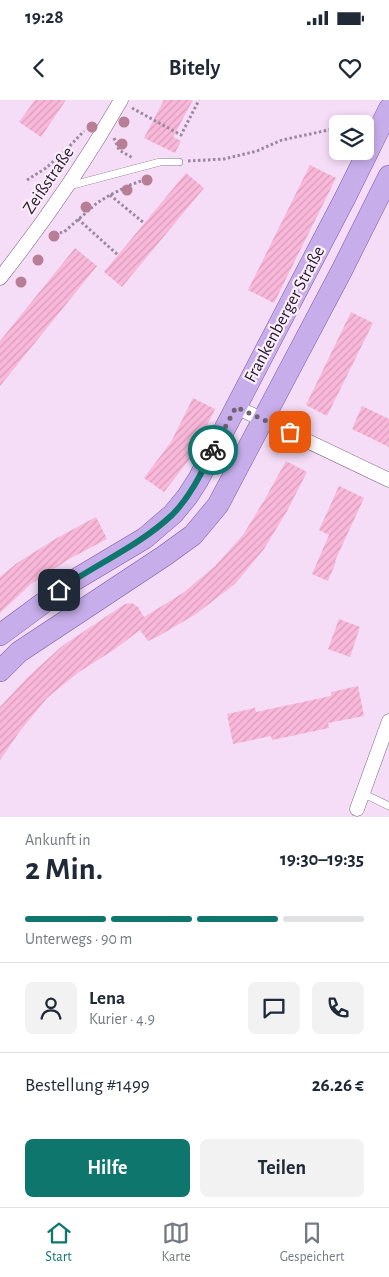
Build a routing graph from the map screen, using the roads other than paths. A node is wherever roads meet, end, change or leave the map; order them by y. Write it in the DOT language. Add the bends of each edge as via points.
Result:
graph roads {
  1 [pos="121,100"];
  2 [pos="389,109"];
  3 [pos="178,162"];
  4 [pos="389,176"];
  5 [pos="69,186"];
  6 [pos="0,278"];
  7 [pos="236,407"];
  8 [pos="263,420"];
  9 [pos="389,480"];
  10 [pos="0,635"];
  11 [pos="0,671"];
  12 [pos="389,721"];
  13 [pos="362,793"];
  14 [pos="389,806"];
  15 [pos="356,809"];
  1 -- 5 [label="street, Zeißstraße"];
  2 -- 7 [label="main road, Frankenberger Straße"];
  3 -- 5 [label="lane" via="160,162"];
  4 -- 8 [label="main road, Frankenberger Straße"];
  5 -- 6 [label="street, Zeißstraße"];
  7 -- 8 [label="street"];
  7 -- 10 [label="main road, Frankenberger Straße" via="198,480 173,514 145,538 73,581"];
  8 -- 9 [label="street"];
  8 -- 11 [label="main road, Frankenberger Straße" via="218,505 193,535 19,652"];
  12 -- 13 [label="street"];
  13 -- 14 [label="lane"];
  13 -- 15 [label="street"];
}
